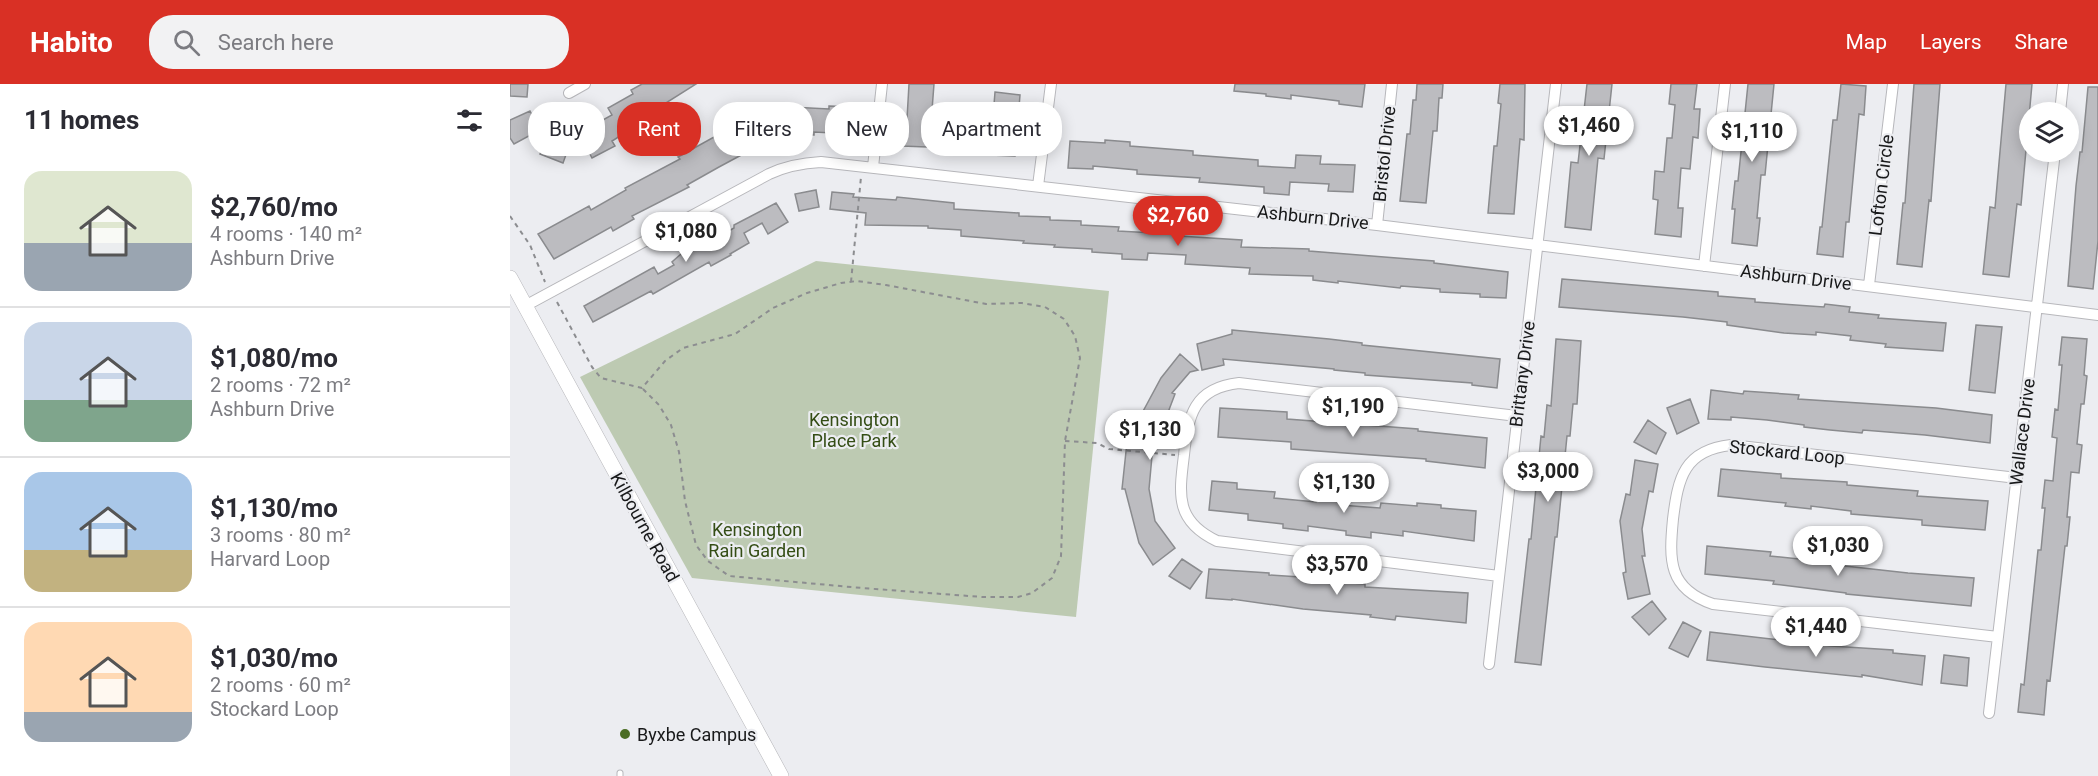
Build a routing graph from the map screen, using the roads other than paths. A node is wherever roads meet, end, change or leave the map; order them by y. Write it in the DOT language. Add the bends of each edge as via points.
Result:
graph roads {
  1 [pos="585,84"];
  2 [pos="882,84"];
  3 [pos="1051,84"];
  4 [pos="1392,84"];
  5 [pos="1556,84"];
  6 [pos="1725,84"];
  7 [pos="1893,84"];
  8 [pos="2063,84"];
  9 [pos="569,93"];
  10 [pos="2061,102"];
  11 [pos="2054,162"];
  12 [pos="867,167"];
  13 [pos="1038,186"];
  14 [pos="1377,225"];
  15 [pos="1538,246"];
  16 [pos="1704,266"];
  17 [pos="510,278"];
  18 [pos="1869,285"];
  19 [pos="525,306"];
  20 [pos="2037,307"];
  21 [pos="2098,315"];
  22 [pos="1517,416"];
  23 [pos="2017,478"];
  24 [pos="1499,576"];
  25 [pos="1998,637"];
  26 [pos="1489,664"];
  27 [pos="1989,713"];
  28 [pos="781,776"];
  1 -- 9 [label="street"];
  2 -- 12 [label="street"];
  3 -- 13 [label="street"];
  4 -- 14 [label="street, Bristol Drive"];
  5 -- 15 [label="street, Brittany Drive"];
  6 -- 16 [label="street"];
  7 -- 18 [label="street, Lofton Circle"];
  8 -- 10 [label="street"];
  11 -- 20 [label="street, Wallace Drive"];
  12 -- 13 [label="street, Ashburn Drive"];
  12 -- 19 [label="street, Ashburn Drive" via="821,162 786,166"];
  13 -- 14 [label="street, Ashburn Drive"];
  14 -- 15 [label="street, Ashburn Drive"];
  15 -- 16 [label="street, Ashburn Drive"];
  15 -- 22 [label="street, Brittany Drive"];
  16 -- 18 [label="street, Ashburn Drive"];
  17 -- 19 [label="main road, Kilbourne Road"];
  18 -- 20 [label="street, Ashburn Drive"];
  19 -- 28 [label="main road, Kilbourne Road"];
  20 -- 21 [label="street, Ashburn Drive"];
  20 -- 23 [label="street, Wallace Drive"];
  22 -- 24 [label="street, Brittany Drive"];
  22 -- 24 [label="street" via="1226,384 1202,398 1189,419 1180,491 1182,504 1195,528 1217,541"];
  23 -- 25 [label="street, Wallace Drive"];
  23 -- 25 [label="street, Stockard Loop" via="1731,445 1716,446 1694,458 1676,492 1671,563 1682,585 1701,600"];
  24 -- 26 [label="street, Brittany Drive"];
  25 -- 27 [label="street, Wallace Drive"];
}
